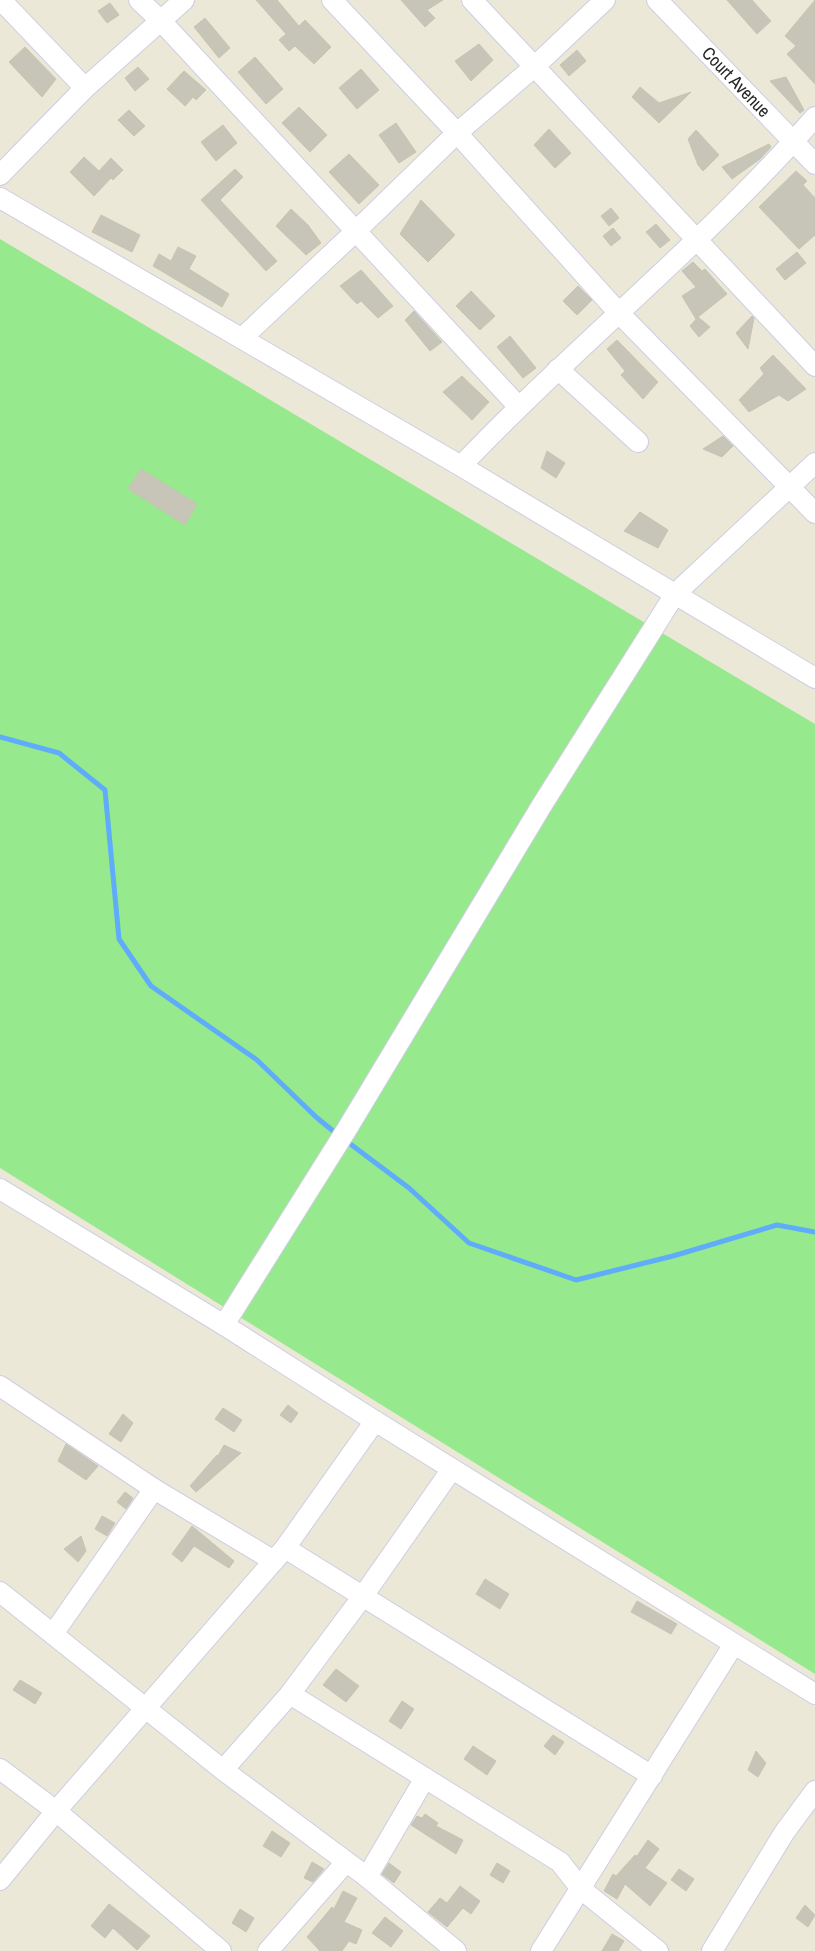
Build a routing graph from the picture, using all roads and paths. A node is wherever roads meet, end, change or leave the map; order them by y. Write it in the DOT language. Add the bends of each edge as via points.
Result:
graph roads {
  1 [pos="1,0"];
  2 [pos="139,0"];
  3 [pos="184,0"];
  4 [pos="332,0"];
  5 [pos="472,0"];
  6 [pos="605,0"];
  7 [pos="657,0"];
  8 [pos="161,21"];
  9 [pos="534,67"];
  10 [pos="85,88"];
  11 [pos="815,118"];
  12 [pos="457,133"];
  13 [pos="793,142"];
  14 [pos="815,164"];
  15 [pos="0,175"];
  16 [pos="0,198"];
  17 [pos="356,232"];
  18 [pos="695,239"];
  19 [pos="618,312"];
  20 [pos="242,338"];
  21 [pos="815,366"];
  22 [pos="558,369"];
  23 [pos="518,406"];
  24 [pos="638,442"];
  25 [pos="815,463"];
  26 [pos="461,466"];
  27 [pos="790,487"];
  28 [pos="815,514"];
  29 [pos="675,594"];
  30 [pos="815,678"];
  31 [pos="3,1198"];
  32 [pos="224,1325"];
  33 [pos="0,1386"];
  34 [pos="375,1421"];
  35 [pos="452,1469"];
  36 [pos="154,1488"];
  37 [pos="280,1555"];
  38 [pos="0,1592"];
  39 [pos="362,1596"];
  40 [pos="53,1634"];
  41 [pos="734,1644"];
  42 [pos="290,1694"];
  43 [pos="815,1694"];
  44 [pos="147,1708"];
  45 [pos="0,1769"];
  46 [pos="224,1770"];
  47 [pos="652,1776"];
  48 [pos="425,1778"];
  49 [pos="815,1791"];
  50 [pos="56,1811"];
  51 [pos="346,1862"];
  52 [pos="366,1877"];
  53 [pos="0,1880"];
  54 [pos="582,1889"];
  55 [pos="221,1951"];
  56 [pos="268,1951"];
  57 [pos="456,1951"];
  58 [pos="541,1951"];
  59 [pos="658,1951"];
  60 [pos="712,1951"];
  1 -- 10 [label="street"];
  2 -- 8 [label="street"];
  3 -- 8 [label="street"];
  4 -- 12 [label="street"];
  5 -- 9 [label="street"];
  6 -- 9 [label="street"];
  7 -- 13 [label="street, Court Avenue"];
  8 -- 10 [label="street"];
  8 -- 17 [label="street"];
  9 -- 12 [label="street"];
  9 -- 18 [label="street"];
  10 -- 15 [label="street"];
  11 -- 13 [label="street"];
  12 -- 17 [label="street"];
  12 -- 19 [label="street"];
  13 -- 14 [label="street, Court Avenue"];
  13 -- 18 [label="street"];
  16 -- 20 [label="street"];
  17 -- 20 [label="street"];
  17 -- 23 [label="street"];
  18 -- 19 [label="street"];
  18 -- 21 [label="street"];
  19 -- 22 [label="street"];
  19 -- 27 [label="street"];
  20 -- 26 [label="street"];
  22 -- 23 [label="street"];
  22 -- 24 [label="street"];
  23 -- 26 [label="street"];
  25 -- 27 [label="street"];
  26 -- 29 [label="street"];
  27 -- 28 [label="street"];
  27 -- 29 [label="street"];
  29 -- 30 [label="street"];
  29 -- 32 [label="street" via="542,805 348,1129"];
  31 -- 32 [label="street"];
  32 -- 34 [label="street"];
  33 -- 36 [label="street"];
  34 -- 35 [label="street"];
  34 -- 37 [label="street"];
  35 -- 39 [label="street"];
  35 -- 41 [label="street"];
  36 -- 37 [label="street"];
  36 -- 40 [label="street"];
  37 -- 39 [label="street"];
  37 -- 44 [label="street"];
  38 -- 40 [label="street"];
  39 -- 42 [label="street"];
  39 -- 47 [label="street"];
  40 -- 44 [label="street"];
  41 -- 43 [label="street"];
  41 -- 47 [label="street"];
  42 -- 46 [label="street"];
  42 -- 48 [label="street"];
  44 -- 46 [label="street"];
  44 -- 50 [label="street"];
  45 -- 50 [label="street"];
  46 -- 51 [label="street"];
  47 -- 54 [label="street"];
  48 -- 52 [label="street"];
  48 -- 54 [label="street" via="560,1862"];
  49 -- 60 [label="street" via="784,1833"];
  50 -- 53 [label="street"];
  50 -- 55 [label="street"];
  51 -- 52 [label="street"];
  51 -- 56 [label="street"];
  52 -- 57 [label="street"];
  54 -- 58 [label="street"];
  54 -- 59 [label="street"];
}
